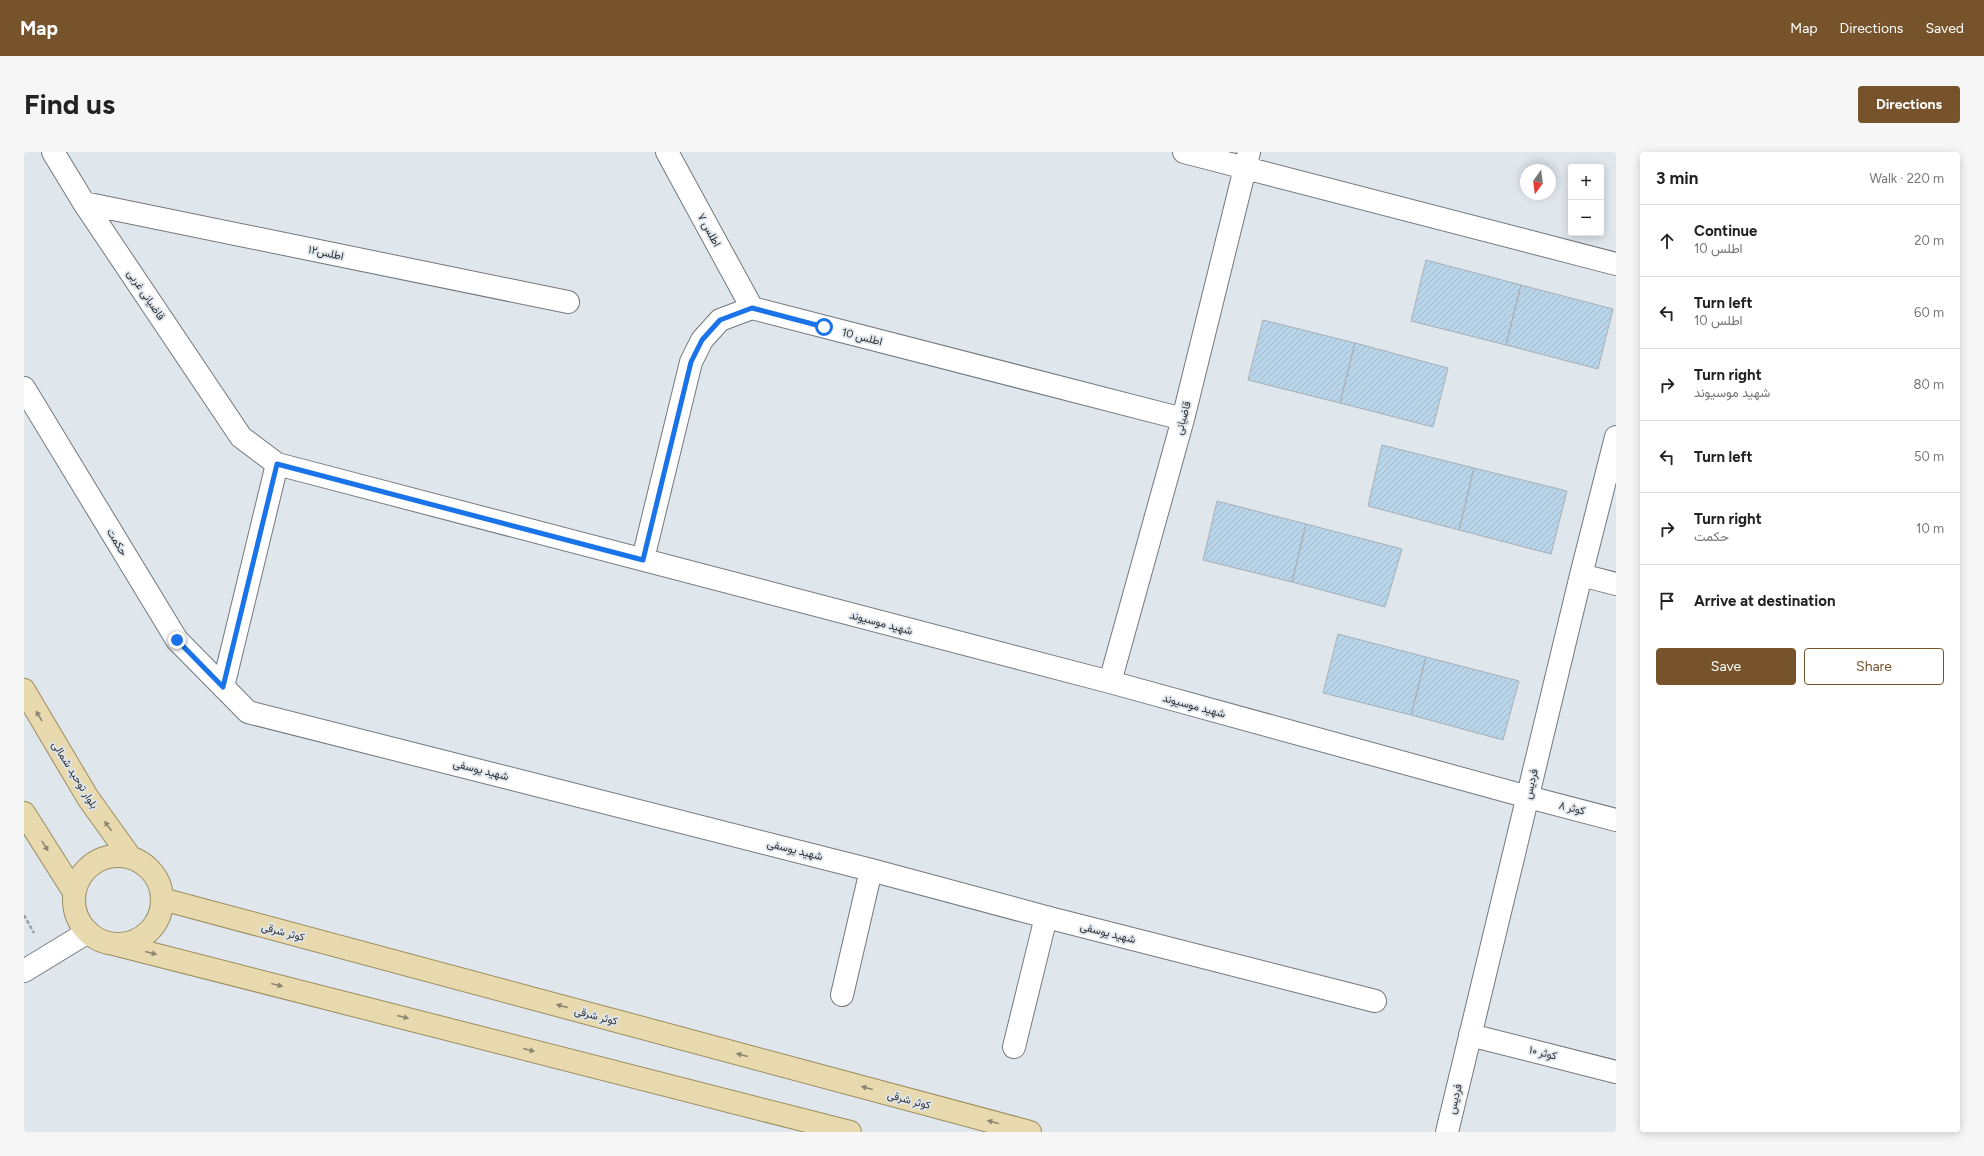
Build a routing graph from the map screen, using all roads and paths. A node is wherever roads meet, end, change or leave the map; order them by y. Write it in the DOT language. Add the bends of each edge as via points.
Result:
graph roads {
  1 [pos="52,152"];
  2 [pos="667,152"];
  3 [pos="1184,152"];
  4 [pos="1247,160"];
  5 [pos="84,203"];
  6 [pos="1616,264"];
  7 [pos="568,302"];
  8 [pos="752,308"];
  9 [pos="24,388"];
  10 [pos="1183,419"];
  11 [pos="241,437"];
  12 [pos="1616,437"];
  13 [pos="277,464"];
  14 [pos="643,560"];
  15 [pos="1580,575"];
  16 [pos="1616,584"];
  17 [pos="1110,682"];
  18 [pos="223,687"];
  19 [pos="24,690"];
  20 [pos="1528,797"];
  21 [pos="24,813"];
  22 [pos="1616,820"];
  23 [pos="131,858"];
  24 [pos="870,870"];
  25 [pos="74,892"];
  26 [pos="162,899"];
  27 [pos="1046,917"];
  28 [pos="88,932"];
  29 [pos="114,944"];
  30 [pos="24,971"];
  31 [pos="842,995"];
  32 [pos="1375,1001"];
  33 [pos="1470,1035"];
  34 [pos="1014,1047"];
  35 [pos="1616,1072"];
  36 [pos="850,1132"];
  37 [pos="1030,1132"];
  38 [pos="1447,1132"];
  1 -- 5 [label="street, قاضیانی غربی"];
  2 -- 8 [label="street, اطلس ۷"];
  3 -- 4 [label="street"];
  4 -- 6 [label="street"];
  4 -- 10 [label="street, قاضیانی"];
  5 -- 7 [label="street, اطلس۱۲"];
  5 -- 11 [label="street, قاضیانی غربی"];
  8 -- 10 [label="street, اطلس 10"];
  8 -- 14 [label="street" via="720,320 702,340 691,362"];
  9 -- 18 [label="street, حکمت" via="177,640"];
  10 -- 17 [label="street, قاضیانی"];
  11 -- 13 [label="street, شهید موسیوند"];
  12 -- 15 [label="street, فردیس"];
  13 -- 14 [label="street, شهید موسیوند"];
  13 -- 18 [label="street"];
  14 -- 17 [label="street, شهید موسیوند"];
  15 -- 16 [label="street"];
  15 -- 20 [label="street, فردیس"];
  17 -- 20 [label="street, شهید موسیوند"];
  18 -- 24 [label="street, شهید یوسفی" via="248,712"];
  23 -- 19 [label="main road, بلوار توحید شمالی, one-way" via="88,798"];
  20 -- 22 [label="street, کوثر ۸"];
  20 -- 33 [label="street, فردیس"];
  21 -- 25 [label="main road, one-way"];
  23 -- 25 [label="main road" via="112,856 95,862 81,874"];
  23 -- 26 [label="main road" via="147,867 158,881"];
  24 -- 27 [label="street, شهید یوسفی"];
  24 -- 31 [label="street"];
  25 -- 28 [label="main road" via="74,910"];
  26 -- 29 [label="main road" via="158,917 148,933 132,942"];
  37 -- 26 [label="main road, کوثر شرقی, one-way"];
  27 -- 32 [label="street, شهید یوسفی"];
  27 -- 34 [label="street"];
  28 -- 29 [label="main road" via="96,938"];
  28 -- 30 [label="street"];
  29 -- 36 [label="main road, one-way"];
  33 -- 35 [label="street, کوثر ۱۰"];
  33 -- 38 [label="street, فردیس"];
}
